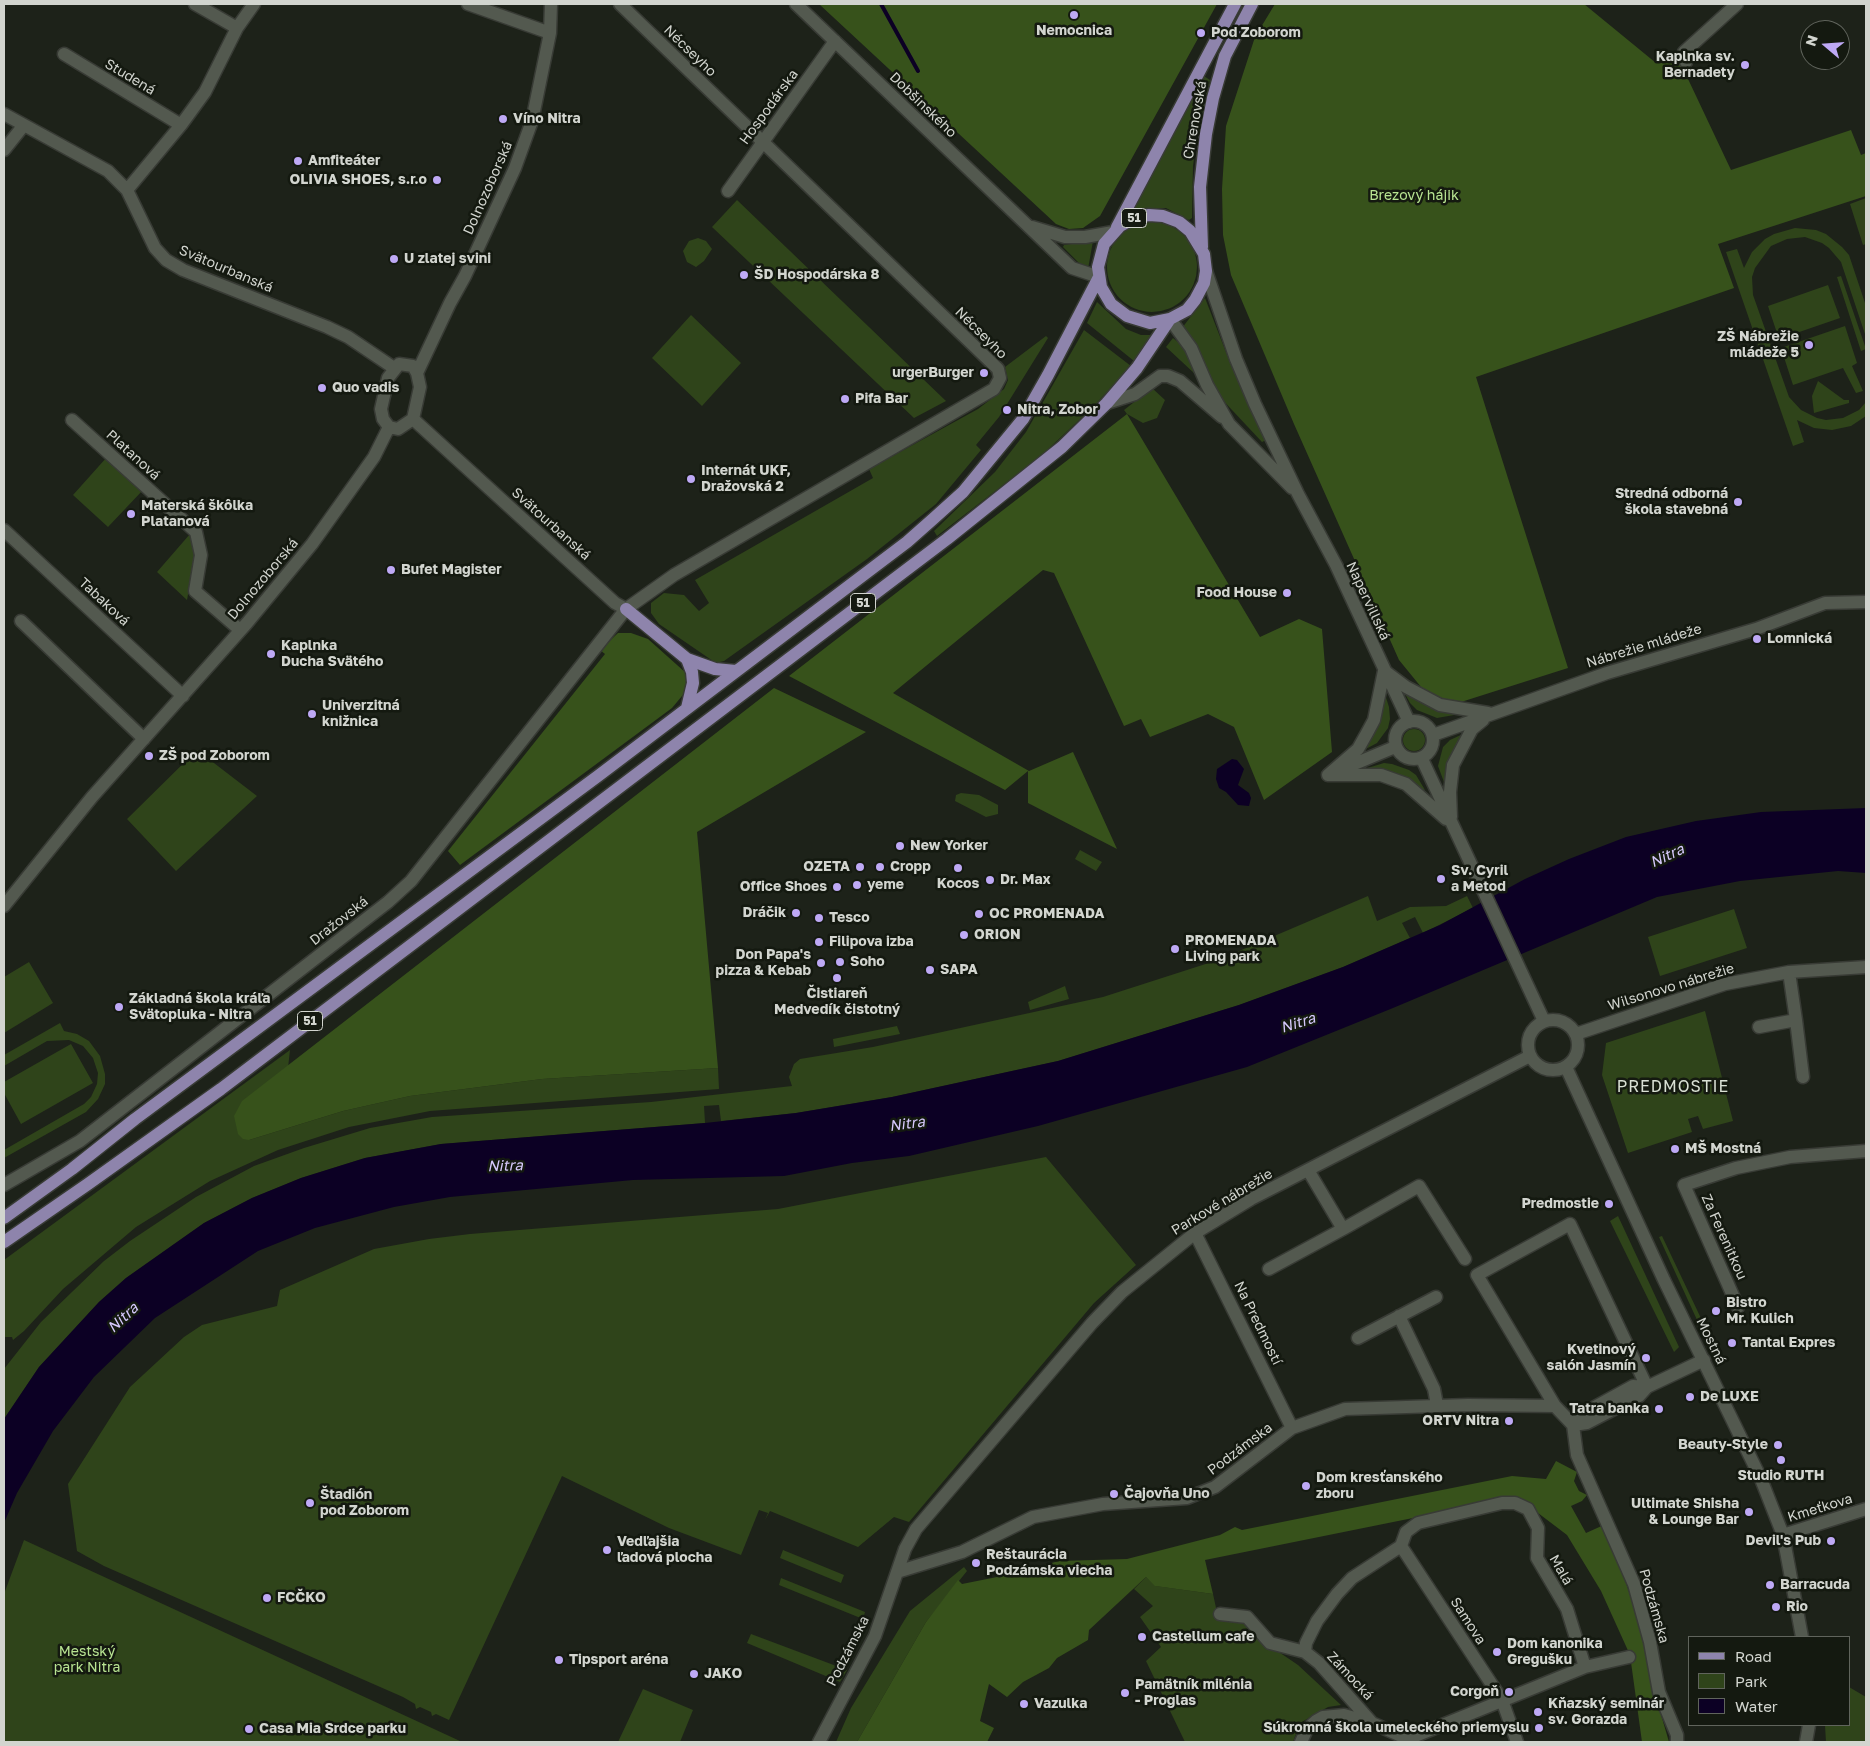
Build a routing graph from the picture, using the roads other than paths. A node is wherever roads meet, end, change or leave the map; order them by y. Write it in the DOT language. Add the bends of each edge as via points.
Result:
graph roads {
  1 [pos="194,4"];
  2 [pos="254,4"];
  3 [pos="468,4"];
  4 [pos="551,4"];
  5 [pos="620,4"];
  6 [pos="796,4"];
  7 [pos="1235,4"];
  8 [pos="1252,4"];
  9 [pos="1737,4"];
  10 [pos="237,28"];
  11 [pos="550,34"];
  12 [pos="835,41"];
  13 [pos="64,54"];
  14 [pos="1686,62"];
  15 [pos="4,114"];
  16 [pos="24,125"];
  17 [pos="181,125"];
  18 [pos="763,142"];
  19 [pos="4,150"];
  20 [pos="127,190"];
  21 [pos="728,191"];
  22 [pos="1029,226"];
  23 [pos="1114,230"];
  24 [pos="1202,249"];
  25 [pos="1206,271"];
  26 [pos="1099,277"];
  27 [pos="1170,319"];
  28 [pos="394,368"];
  29 [pos="417,373"];
  30 [pos="1107,403"];
  31 [pos="413,419"];
  32 [pos="72,420"];
  33 [pos="1229,424"];
  34 [pos="389,427"];
  35 [pos="1298,494"];
  36 [pos="4,530"];
  37 [pos="1866,602"];
  38 [pos="626,609"];
  39 [pos="21,621"];
  40 [pos="240,630"];
  41 [pos="687,659"];
  42 [pos="736,671"];
  43 [pos="1384,671"];
  44 [pos="183,696"];
  45 [pos="688,708"];
  46 [pos="1491,713"];
  47 [pos="1409,722"];
  48 [pos="1433,735"];
  49 [pos="144,739"];
  50 [pos="1396,747"];
  51 [pos="1422,759"];
  52 [pos="1328,775"];
  53 [pos="1451,824"];
  54 [pos="4,906"];
  55 [pos="1866,967"];
  56 [pos="1790,972"];
  57 [pos="1796,1020"];
  58 [pos="1544,1021"];
  59 [pos="1759,1027"];
  60 [pos="1576,1034"];
  61 [pos="1530,1056"];
  62 [pos="1566,1067"];
  63 [pos="1803,1077"];
  64 [pos="1866,1151"];
  65 [pos="1308,1170"];
  66 [pos="4,1185"];
  67 [pos="4,1218"];
  68 [pos="1343,1229"];
  69 [pos="1195,1233"];
  70 [pos="4,1242"];
  71 [pos="1465,1259"];
  72 [pos="1269,1269"];
  73 [pos="1436,1297"];
  74 [pos="1738,1307"];
  75 [pos="1399,1316"];
  76 [pos="1358,1338"];
  77 [pos="1704,1360"];
  78 [pos="1647,1387"];
  79 [pos="1437,1405"];
  80 [pos="1555,1406"];
  81 [pos="1573,1425"];
  82 [pos="1292,1428"];
  83 [pos="946,1493"];
  84 [pos="1866,1509"];
  85 [pos="1783,1534"];
  86 [pos="1401,1546"];
  87 [pos="897,1572"];
  88 [pos="1220,1614"];
  89 [pos="1802,1636"];
  90 [pos="1305,1652"];
  91 [pos="1629,1657"];
  92 [pos="1585,1667"];
  93 [pos="1502,1700"];
  94 [pos="1372,1723"];
  95 [pos="1809,1726"];
  96 [pos="1408,1741"];
  97 [pos="819,1742"];
  98 [pos="1301,1742"];
  99 [pos="1517,1742"];
  100 [pos="1677,1742"];
  101 [pos="1806,1742"];
  1 -- 10 [label="street"];
  2 -- 10 [label="street"];
  3 -- 11 [label="street"];
  4 -- 11 [label="street, Dolnozoborská"];
  5 -- 18 [label="street, Nécseyho"];
  6 -- 12 [label="street, Dobšinského"];
  7 -- 23 [label="main road, Chrenovská / 51"];
  8 -- 24 [label="main road, Chrenovská / 51" via="1225,56 1213,98 1200,187"];
  9 -- 14 [label="street" via="1684,52"];
  10 -- 17 [label="street" via="204,92"];
  11 -- 29 [label="street, Dolnozoborská" via="532,121 515,168"];
  12 -- 18 [label="street, Hospodárska"];
  12 -- 22 [label="street, Dobšinského"];
  13 -- 17 [label="street, Studená"];
  15 -- 16 [label="street, Svätourbanská"];
  16 -- 19 [label="street"];
  16 -- 20 [label="street, Svätourbanská" via="88,158 108,171"];
  17 -- 20 [label="street"];
  18 -- 21 [label="street, Hospodárska"];
  18 -- 38 [label="street, Nécseyho" via="998,369 1000,378 994,389 683,570"];
  20 -- 28 [label="street, Svätourbanská" via="155,248 166,260 183,270 341,334"];
  22 -- 23 [label="street, Dobšinského" via="1076,238"];
  22 -- 26 [label="street, Dobšinského" via="1072,268"];
  23 -- 24 [label="main road, 51" via="1136,217 1163,216 1186,228"];
  23 -- 26 [label="main road, 51" via="1101,253"];
  24 -- 25 [label="main road, 51"];
  25 -- 27 [label="main road, 51" via="1195,300 1187,310"];
  25 -- 35 [label="street, Napervillská" via="1236,359"];
  26 -- 27 [label="main road, 51" via="1108,300 1122,314 1146,322"];
  26 -- 42 [label="main road, 51" via="1023,419 963,492 907,542"];
  27 -- 30 [label="main road, 51" via="1137,368"];
  27 -- 33 [label="street, Napervillská" via="1191,348"];
  28 -- 29 [label="street" via="407,364 413,366"];
  28 -- 34 [label="street" via="388,378 382,409 383,419"];
  29 -- 31 [label="street, Dolnozoborská" via="420,387"];
  30 -- 33 [label="street" via="1134,394 1160,376 1168,376 1180,381"];
  30 -- 70 [label="main road, 51" via="1012,490 221,1089"];
  31 -- 34 [label="street" via="398,429"];
  31 -- 38 [label="street, Svätourbanská" via="614,603"];
  32 -- 40 [label="street, Platanová" via="196,532 201,555 195,591"];
  33 -- 35 [label="street, Napervillská"];
  34 -- 40 [label="street, Dolnozoborská" via="374,457 312,544"];
  35 -- 43 [label="street, Napervillská" via="1336,565"];
  36 -- 44 [label="street, Tabaková"];
  37 -- 46 [label="street, Nábrežie mládeže" via="1825,604"];
  38 -- 41 [label="main road"];
  38 -- 66 [label="street, Dražovská" via="411,881 80,1141"];
  39 -- 49 [label="street"];
  40 -- 44 [label="street, Dolnozoborská"];
  41 -- 42 [label="main road" via="715,669"];
  41 -- 45 [label="main road" via="693,683"];
  42 -- 45 [label="main road, 51"];
  43 -- 46 [label="street" via="1440,705"];
  43 -- 47 [label="street, Napervillská"];
  43 -- 52 [label="street" via="1374,720 1358,749"];
  44 -- 49 [label="street, Dolnozoborská"];
  45 -- 67 [label="main road, 51"];
  46 -- 48 [label="street, Nábrežie mládeže"];
  46 -- 53 [label="street" via="1472,729 1453,765"];
  47 -- 48 [label="street" via="1424,724"];
  47 -- 50 [label="street" via="1397,731"];
  48 -- 51 [label="street" via="1432,749"];
  49 -- 54 [label="street, Dolnozoborská" via="92,797"];
  50 -- 51 [label="street" via="1403,757"];
  50 -- 52 [label="street"];
  51 -- 53 [label="street"];
  52 -- 53 [label="street" via="1381,775 1406,784"];
  53 -- 58 [label="street"];
  55 -- 56 [label="street, Wilsonovo nábrežie"];
  56 -- 57 [label="street"];
  56 -- 60 [label="street, Wilsonovo nábrežie" via="1715,986"];
  57 -- 59 [label="street"];
  57 -- 63 [label="street"];
  58 -- 60 [label="street" via="1562,1022"];
  58 -- 61 [label="street" via="1534,1028 1530,1036"];
  60 -- 62 [label="street" via="1578,1050"];
  61 -- 62 [label="street" via="1536,1064 1548,1070"];
  61 -- 65 [label="street, Parkové nábrežie"];
  62 -- 77 [label="street, Mostná"];
  64 -- 74 [label="street, Za Ferenitkou" via="1790,1156 1736,1168 1684,1185"];
  65 -- 68 [label="street"];
  65 -- 69 [label="street, Parkové nábrežie"];
  68 -- 71 [label="street" via="1419,1186"];
  68 -- 72 [label="street"];
  69 -- 82 [label="street, Na Predmostí"];
  69 -- 83 [label="street, Parkové nábrežie" via="1141,1276 1092,1323"];
  73 -- 75 [label="street"];
  75 -- 76 [label="street"];
  75 -- 79 [label="street" via="1434,1389"];
  77 -- 78 [label="street"];
  77 -- 85 [label="street, Mostná" via="1746,1446"];
  78 -- 80 [label="street" via="1570,1224 1477,1275"];
  78 -- 81 [label="street" via="1639,1396 1587,1424"];
  79 -- 80 [label="street, Podzámska"];
  79 -- 82 [label="street, Podzámska" via="1345,1409"];
  80 -- 81 [label="street"];
  81 -- 100 [label="street, Podzámska" via="1577,1455 1634,1584 1650,1642 1659,1692 1678,1735"];
  82 -- 87 [label="street, Podzámska" via="1215,1487 1187,1498 1103,1504 1033,1517 962,1552"];
  83 -- 87 [label="street, Podzámska" via="910,1538"];
  84 -- 85 [label="street, Kmeťkova"];
  85 -- 89 [label="street, Mostná"];
  86 -- 90 [label="street, Zámocká" via="1352,1578 1337,1594 1317,1621"];
  86 -- 92 [label="street, Malá" via="1406,1532 1418,1523 1502,1503 1515,1502 1528,1509 1538,1528 1537,1558 1566,1609"];
  86 -- 93 [label="street, Samova"];
  87 -- 97 [label="street, Podzámska" via="875,1636"];
  88 -- 90 [label="street, Zámocká" via="1247,1617 1270,1643"];
  90 -- 94 [label="street, Zámocká" via="1319,1663"];
  91 -- 92 [label="street"];
  92 -- 93 [label="street"];
  93 -- 96 [label="street"];
  93 -- 99 [label="street, Samova"];
  94 -- 96 [label="street"];
  94 -- 98 [label="street" via="1344,1715 1323,1717 1308,1729"];
  95 -- 101 [label="street"];
}
